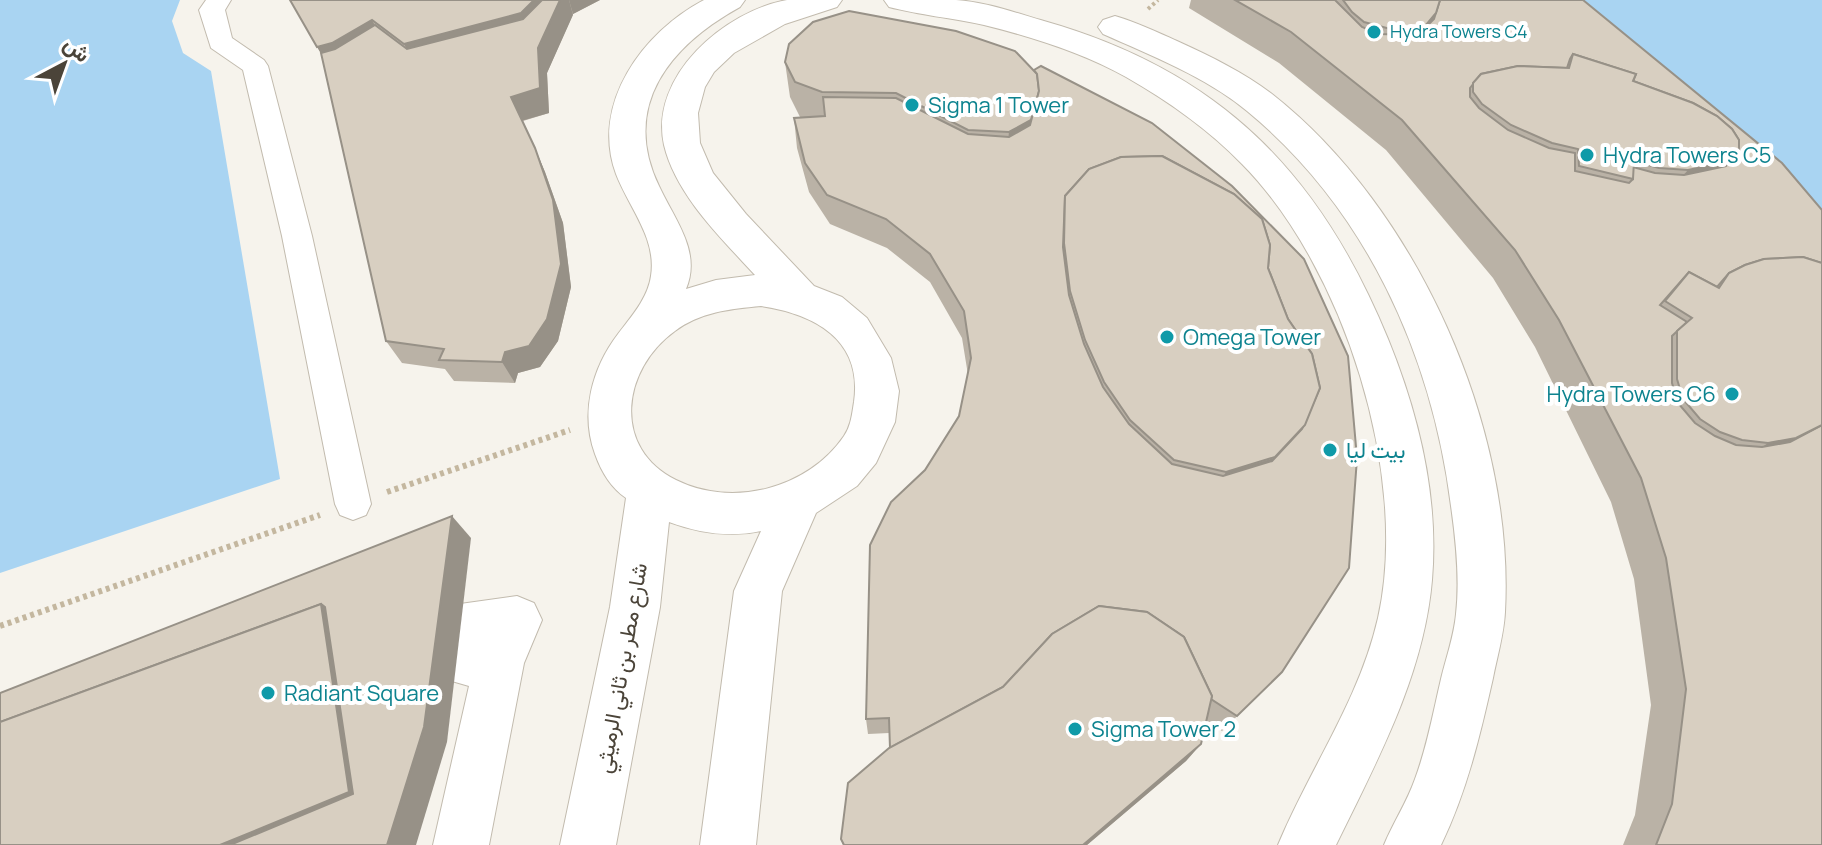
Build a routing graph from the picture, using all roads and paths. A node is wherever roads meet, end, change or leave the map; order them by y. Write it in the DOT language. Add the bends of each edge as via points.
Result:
graph roads {
  1 [pos="219,0"];
  2 [pos="729,0"];
  3 [pos="826,0"];
  4 [pos="900,0"];
  5 [pos="1034,0"];
  6 [pos="800,297"];
  7 [pos="649,328"];
  8 [pos="608,418"];
  9 [pos="650,490"];
  10 [pos="797,502"];
  11 [pos="353,504"];
  12 [pos="0,626"];
  13 [pos="472,650"];
  14 [pos="461,845"];
  15 [pos="588,845"];
  16 [pos="728,845"];
  17 [pos="1306,845"];
  18 [pos="1412,845"];
  1 -- 11 [label="street" via="212,10 220,42 255,66"];
  2 -- 7 [label="street" via="674,35 654,56 624,126 632,169 668,239 671,277"];
  3 -- 6 [label="street" via="762,19 725,42 689,88 681,115 682,144 697,177"];
  4 -- 17 [label="street" via="1040,31 1178,91 1262,159 1309,222 1348,290 1382,377 1400,447 1409,510 1408,582 1394,652 1370,719"];
  5 -- 18 [label="street" via="1156,45 1258,102 1307,144 1340,183 1392,258 1423,321 1450,393 1467,460 1482,611 1442,780"];
  6 -- 7 [label="street" via="761,290 721,293 683,306"];
  6 -- 10 [label="street" via="835,313 861,339 877,371 877,408 864,445 836,477"];
  7 -- 8 [label="street" via="626,354 612,385"];
  8 -- 9 [label="street" via="614,445 628,469"];
  8 -- 11 [label="path"];
  9 -- 10 [label="street" via="694,510 746,514"];
  9 -- 15 [label="street, شارع مطر بن ثاني الرميثي" via="635,607"];
  10 -- 16 [label="street" via="758,591"];
  11 -- 12 [label="path"];
  13 -- 14 [label="street"];
}
